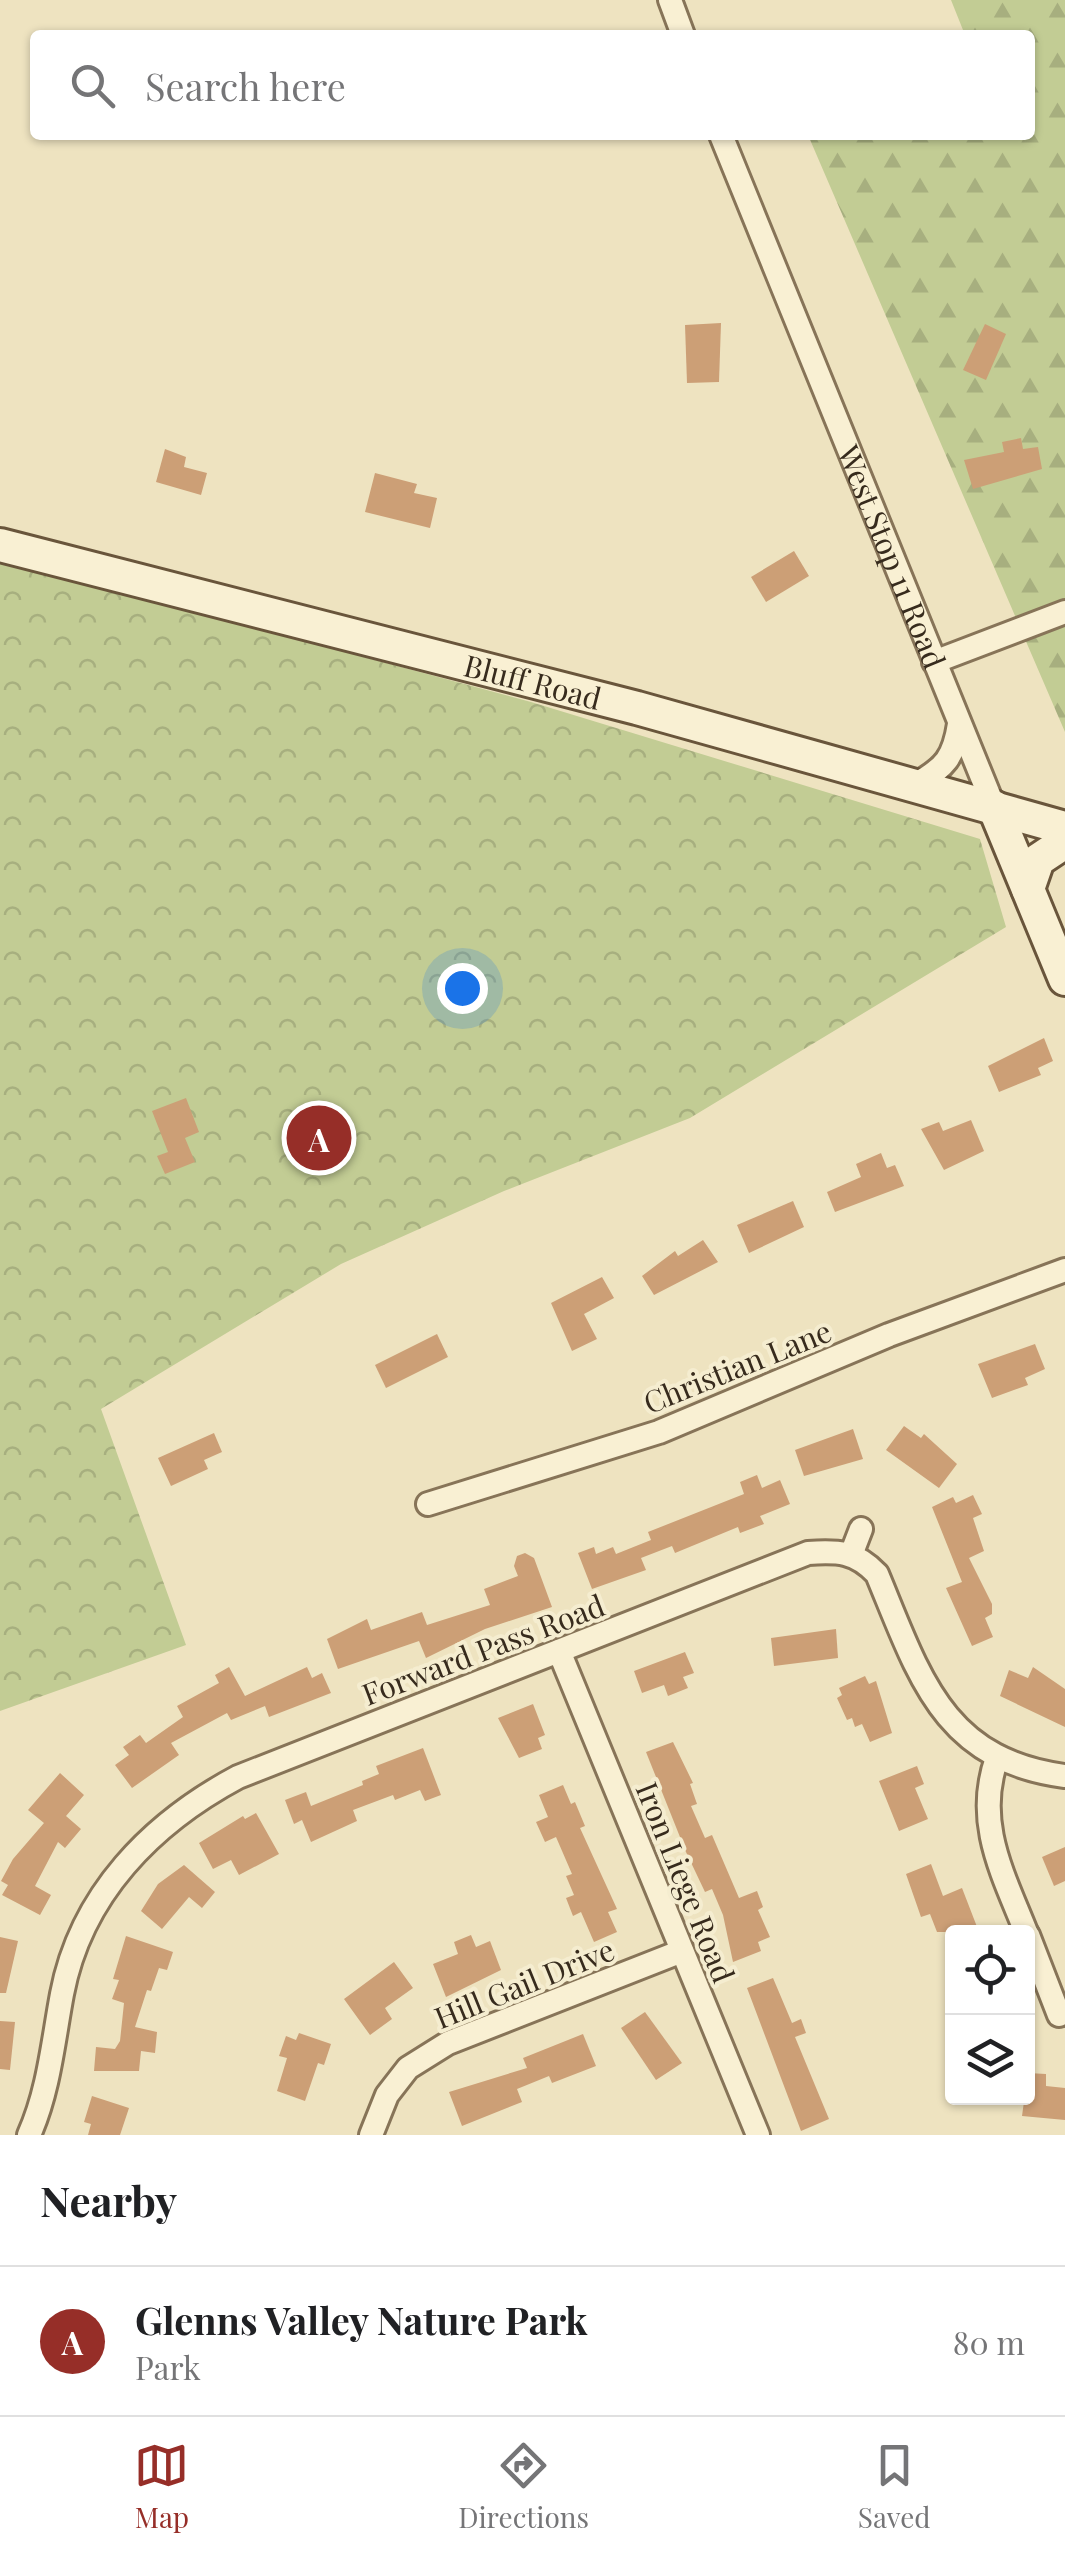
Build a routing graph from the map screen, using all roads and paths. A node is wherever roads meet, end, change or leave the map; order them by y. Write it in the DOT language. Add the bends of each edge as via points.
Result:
graph roads {
  1 [pos="670,0"];
  2 [pos="681,30"];
  3 [pos="724,140"];
  4 [pos="0,545"];
  5 [pos="1065,612"];
  6 [pos="934,662"];
  7 [pos="960,724"];
  8 [pos="916,784"];
  9 [pos="994,807"];
  10 [pos="1065,828"];
  11 [pos="1065,842"];
  12 [pos="1028,889"];
  13 [pos="1065,978"];
  14 [pos="1065,1270"];
  15 [pos="428,1504"];
  16 [pos="862,1529"];
  17 [pos="852,1555"];
  18 [pos="559,1651"];
  19 [pos="997,1758"];
  20 [pos="1065,1776"];
  21 [pos="1023,1925"];
  22 [pos="682,1952"];
  23 [pos="1035,1954"];
  24 [pos="1059,2015"];
  25 [pos="29,2135"];
  26 [pos="371,2135"];
  27 [pos="758,2135"];
  1 -- 2 [label="street"];
  3 -- 6 [label="street, West Stop 11 Road"];
  4 -- 8 [label="main road, Bluff Road"];
  5 -- 6 [label="street"];
  6 -- 7 [label="street, West Stop 11 Road"];
  7 -- 8 [label="street" via="953,756"];
  7 -- 9 [label="street, West Stop 11 Road"];
  8 -- 9 [label="main road, Bluff Road"];
  9 -- 10 [label="main road, Bluff Road"];
  9 -- 12 [label="main road, West Stop 11 Road"];
  11 -- 12 [label="main road" via="1038,860"];
  12 -- 13 [label="main road, West Stop 11 Road"];
  14 -- 15 [label="street, Christian Lane" via="658,1432"];
  16 -- 17 [label="street"];
  17 -- 18 [label="street, Forward Pass Road" via="808,1553"];
  17 -- 19 [label="street" via="877,1574 937,1707"];
  18 -- 22 [label="street, Iron Liege Road"];
  18 -- 25 [label="street, Forward Pass Road" via="238,1777 160,1826 120,1868 84,1925"];
  19 -- 20 [label="street"];
  19 -- 21 [label="street" via="986,1809 991,1843"];
  22 -- 26 [label="street, Hill Gail Drive" via="448,2044 408,2068 387,2095"];
  22 -- 27 [label="street, Iron Liege Road"];
  23 -- 24 [label="street"];
}
